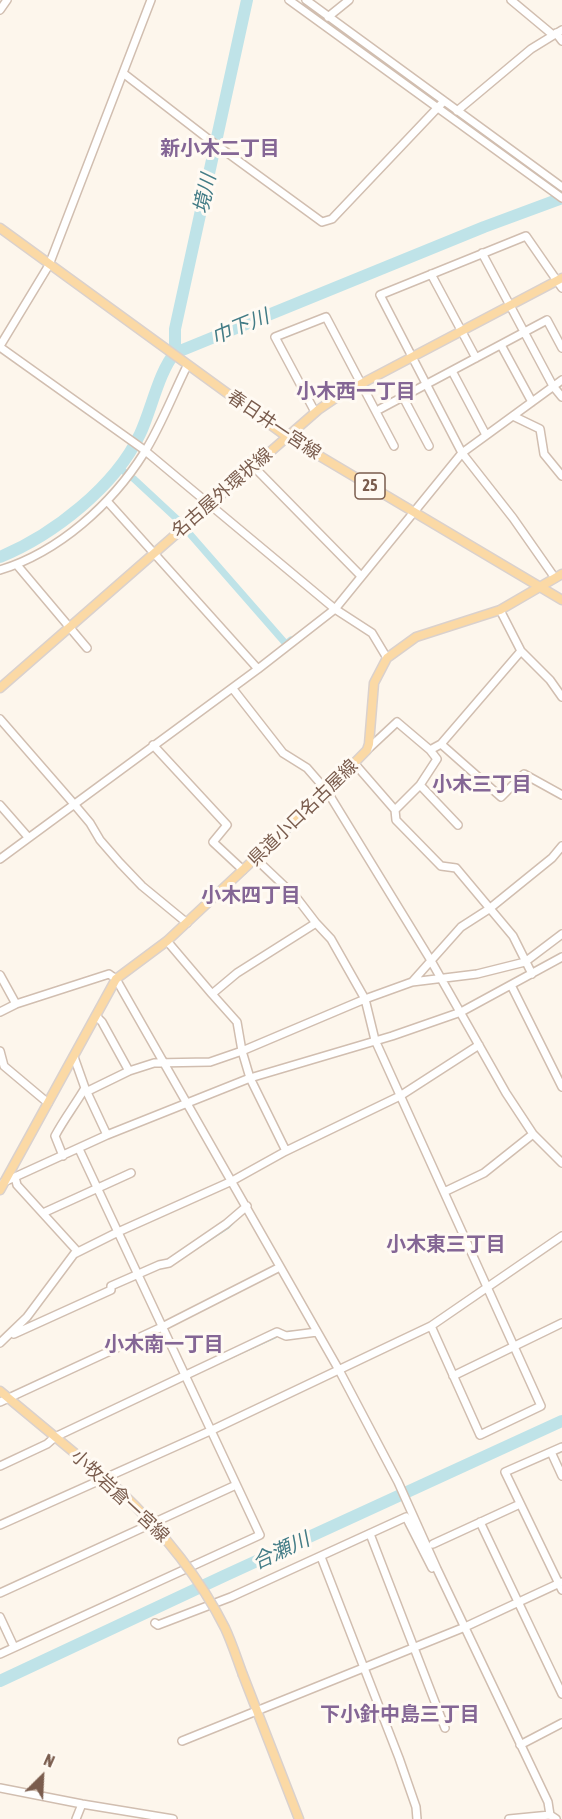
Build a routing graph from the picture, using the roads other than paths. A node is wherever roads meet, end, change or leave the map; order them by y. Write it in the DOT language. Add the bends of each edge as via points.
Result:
graph roads {
  1 [pos="7,0"];
  2 [pos="150,0"];
  3 [pos="289,0"];
  4 [pos="306,0"];
  5 [pos="349,0"];
  6 [pos="511,0"];
  7 [pos="0,10"];
  8 [pos="328,17"];
  9 [pos="557,33"];
  10 [pos="562,41"];
  11 [pos="123,73"];
  12 [pos="444,101"];
  13 [pos="437,108"];
  14 [pos="457,111"];
  15 [pos="562,186"];
  16 [pos="562,198"];
  17 [pos="0,228"];
  18 [pos="482,253"];
  19 [pos="49,265"];
  20 [pos="431,274"];
  21 [pos="561,282"];
  22 [pos="512,305"];
  23 [pos="461,332"];
  24 [pos="525,332"];
  25 [pos="501,345"];
  26 [pos="0,347"];
  27 [pos="562,348"];
  28 [pos="412,358"];
  29 [pos="476,358"];
  30 [pos="185,364"];
  31 [pos="452,371"];
  32 [pos="562,380"];
  33 [pos="362,384"];
  34 [pos="426,385"];
  35 [pos="553,386"];
  36 [pos="403,397"];
  37 [pos="562,397"];
  38 [pos="532,402"];
  39 [pos="381,409"];
  40 [pos="315,412"];
  41 [pos="513,416"];
  42 [pos="486,435"];
  43 [pos="286,436"];
  44 [pos="394,446"];
  45 [pos="429,446"];
  46 [pos="144,450"];
  47 [pos="462,453"];
  48 [pos="253,466"];
  49 [pos="562,476"];
  50 [pos="107,501"];
  51 [pos="209,504"];
  52 [pos="414,512"];
  53 [pos="154,553"];
  54 [pos="17,565"];
  55 [pos="0,570"];
  56 [pos="362,576"];
  57 [pos="558,576"];
  58 [pos="539,587"];
  59 [pos="562,600"];
  60 [pos="335,609"];
  61 [pos="500,610"];
  62 [pos="68,628"];
  63 [pos="87,648"];
  64 [pos="521,651"];
  65 [pos="387,658"];
  66 [pos="258,669"];
  67 [pos="0,688"];
  68 [pos="233,689"];
  69 [pos="562,697"];
  70 [pos="0,719"];
  71 [pos="441,744"];
  72 [pos="153,745"];
  73 [pos="367,750"];
  74 [pos="430,750"];
  75 [pos="355,764"];
  76 [pos="420,785"];
  77 [pos="327,791"];
  78 [pos="562,795"];
  79 [pos="74,804"];
  80 [pos="0,805"];
  81 [pos="395,810"];
  82 [pos="458,825"];
  83 [pos="28,837"];
  84 [pos="562,846"];
  85 [pos="0,858"];
  86 [pos="256,859"];
  87 [pos="243,870"];
  88 [pos="489,909"];
  89 [pos="187,923"];
  90 [pos="316,923"];
  91 [pos="562,934"];
  92 [pos="168,941"];
  93 [pos="562,957"];
  94 [pos="430,959"];
  95 [pos="525,962"];
  96 [pos="532,974"];
  97 [pos="0,975"];
  98 [pos="441,978"];
  99 [pos="116,979"];
  100 [pos="412,982"];
  101 [pos="511,985"];
  102 [pos="212,994"];
  103 [pos="365,999"];
  104 [pos="16,1004"];
  105 [pos="0,1012"];
  106 [pos="461,1012"];
  107 [pos="96,1016"];
  108 [pos="375,1040"];
  109 [pos="479,1045"];
  110 [pos="0,1051"];
  111 [pos="242,1051"];
  112 [pos="74,1057"];
  113 [pos="164,1062"];
  114 [pos="129,1071"];
  115 [pos="250,1078"];
  116 [pos="562,1087"];
  117 [pos="86,1090"];
  118 [pos="400,1096"];
  119 [pos="186,1102"];
  120 [pos="48,1103"];
  121 [pos="533,1134"];
  122 [pos="106,1136"];
  123 [pos="79,1149"];
  124 [pos="286,1151"];
  125 [pos="63,1156"];
  126 [pos="562,1162"];
  127 [pos="131,1173"];
  128 [pos="15,1178"];
  129 [pos="232,1181"];
  130 [pos="2,1186"];
  131 [pos="97,1189"];
  132 [pos="444,1192"];
  133 [pos="247,1206"];
  134 [pos="43,1213"];
  135 [pos="118,1232"];
  136 [pos="562,1236"];
  137 [pos="78,1252"];
  138 [pos="280,1266"];
  139 [pos="138,1274"];
  140 [pos="488,1287"];
  141 [pos="562,1323"];
  142 [pos="431,1326"];
  143 [pos="162,1327"];
  144 [pos="317,1332"];
  145 [pos="9,1336"];
  146 [pos="0,1343"];
  147 [pos="515,1346"];
  148 [pos="339,1370"];
  149 [pos="185,1376"];
  150 [pos="453,1376"];
  151 [pos="2,1397"];
  152 [pos="210,1431"];
  153 [pos="55,1437"];
  154 [pos="562,1447"];
  155 [pos="551,1452"];
  156 [pos="0,1466"];
  157 [pos="562,1476"];
  158 [pos="106,1478"];
  159 [pos="236,1485"];
  160 [pos="520,1504"];
  161 [pos="480,1522"];
  162 [pos="0,1525"];
  163 [pos="370,1534"];
  164 [pos="433,1544"];
  165 [pos="321,1557"];
  166 [pos="436,1569"];
  167 [pos="561,1586"];
  168 [pos="0,1593"];
  169 [pos="518,1602"];
  170 [pos="0,1617"];
  171 [pos="155,1623"];
  172 [pos="465,1627"];
  173 [pos="14,1647"];
  174 [pos="415,1648"];
  175 [pos="0,1654"];
  176 [pos="364,1669"];
  177 [pos="562,1694"];
  178 [pos="257,1710"];
  179 [pos="562,1724"];
  180 [pos="445,1728"];
  181 [pos="182,1741"];
  182 [pos="520,1745"];
  183 [pos="0,1788"];
  184 [pos="82,1804"];
  185 [pos="553,1817"];
  186 [pos="76,1819"];
  187 [pos="173,1819"];
  188 [pos="299,1819"];
  189 [pos="417,1819"];
  190 [pos="509,1819"];
  1 -- 7 [label="street"];
  2 -- 11 [label="street"];
  3 -- 13 [label="street"];
  4 -- 8 [label="street"];
  5 -- 8 [label="street"];
  6 -- 9 [label="street"];
  8 -- 12 [label="street"];
  9 -- 10 [label="street"];
  9 -- 14 [label="street" via="531,49"];
  11 -- 13 [label="street" via="322,222 332,219"];
  11 -- 19 [label="street"];
  12 -- 13 [label="street"];
  12 -- 14 [label="street"];
  13 -- 16 [label="street"];
  14 -- 15 [label="street"];
  17 -- 19 [label="main road, 春日井一宮線 / 25"];
  18 -- 20 [label="street"];
  18 -- 21 [label="street" via="526,236"];
  18 -- 22 [label="street"];
  19 -- 26 [label="street"];
  19 -- 30 [label="main road, 春日井一宮線 / 25"];
  20 -- 23 [label="street"];
  20 -- 28 [label="street" via="380,295"];
  21 -- 22 [label="main road, 名古屋外環状線"];
  22 -- 23 [label="main road, 名古屋外環状線"];
  22 -- 24 [label="street"];
  23 -- 28 [label="main road, 名古屋外環状線"];
  23 -- 29 [label="street"];
  24 -- 25 [label="street"];
  24 -- 27 [label="street" via="547,321"];
  24 -- 35 [label="street"];
  25 -- 29 [label="street"];
  25 -- 38 [label="street"];
  26 -- 46 [label="street"];
  28 -- 33 [label="main road, 名古屋外環状線"];
  28 -- 34 [label="street"];
  29 -- 31 [label="street"];
  30 -- 43 [label="main road, 春日井一宮線 / 25"];
  30 -- 46 [label="street"];
  31 -- 34 [label="street"];
  31 -- 42 [label="street"];
  32 -- 35 [label="street"];
  33 -- 40 [label="main road, 名古屋外環状線"];
  33 -- 40 [label="street" via="326,317 275,337"];
  33 -- 44 [label="street"];
  34 -- 36 [label="street"];
  34 -- 47 [label="street"];
  35 -- 37 [label="street"];
  35 -- 38 [label="street"];
  36 -- 39 [label="street"];
  36 -- 45 [label="street"];
  38 -- 41 [label="street"];
  40 -- 43 [label="main road, 名古屋外環状線"];
  41 -- 42 [label="street"];
  41 -- 49 [label="street" via="540,429 544,454"];
  42 -- 47 [label="street"];
  43 -- 48 [label="main road, 名古屋外環状線"];
  43 -- 52 [label="main road, 春日井一宮線 / 25"];
  46 -- 50 [label="street"];
  46 -- 51 [label="street"];
  47 -- 52 [label="street"];
  47 -- 57 [label="street"];
  48 -- 51 [label="main road, 名古屋外環状線"];
  48 -- 56 [label="street"];
  50 -- 53 [label="street"];
  50 -- 54 [label="street" via="49,549"];
  51 -- 53 [label="main road, 名古屋外環状線"];
  51 -- 60 [label="street"];
  52 -- 56 [label="street"];
  52 -- 58 [label="main road, 春日井一宮線 / 25"];
  53 -- 62 [label="main road, 名古屋外環状線"];
  53 -- 66 [label="street"];
  54 -- 55 [label="street"];
  54 -- 62 [label="street"];
  56 -- 60 [label="street"];
  57 -- 58 [label="main road, 県道小口名古屋線"];
  58 -- 59 [label="main road, 春日井一宮線 / 25"];
  58 -- 61 [label="main road, 県道小口名古屋線"];
  60 -- 65 [label="street" via="372,633"];
  60 -- 66 [label="street"];
  61 -- 64 [label="street"];
  61 -- 65 [label="main road, 県道小口名古屋線" via="416,637"];
  62 -- 63 [label="street"];
  62 -- 67 [label="main road, 名古屋外環状線"];
  64 -- 69 [label="street"];
  64 -- 71 [label="street"];
  65 -- 73 [label="main road, 県道小口名古屋線" via="374,683"];
  66 -- 68 [label="street"];
  68 -- 72 [label="street"];
  68 -- 77 [label="street" via="283,753 307,768"];
  70 -- 79 [label="street"];
  71 -- 74 [label="street"];
  71 -- 78 [label="street" via="501,797 524,774"];
  72 -- 79 [label="street"];
  72 -- 87 [label="street" via="227,825 213,842"];
  73 -- 74 [label="street" via="397,722"];
  73 -- 75 [label="main road, 県道小口名古屋線"];
  74 -- 76 [label="street" via="437,759"];
  75 -- 77 [label="main road, 県道小口名古屋線"];
  75 -- 81 [label="street"];
  76 -- 81 [label="street"];
  76 -- 82 [label="street"];
  77 -- 86 [label="main road, 県道小口名古屋線"];
  77 -- 94 [label="street"];
  79 -- 83 [label="street"];
  79 -- 89 [label="street" via="120,863"];
  80 -- 83 [label="street"];
  81 -- 88 [label="street" via="396,820 441,866 456,868"];
  83 -- 85 [label="street"];
  84 -- 88 [label="street"];
  86 -- 87 [label="main road, 県道小口名古屋線"];
  86 -- 90 [label="street" via="296,897"];
  87 -- 89 [label="main road, 県道小口名古屋線"];
  88 -- 94 [label="street" via="461,927"];
  88 -- 95 [label="street" via="513,936"];
  89 -- 92 [label="main road, 県道小口名古屋線"];
  90 -- 102 [label="street" via="237,973"];
  90 -- 103 [label="street" via="331,939"];
  91 -- 95 [label="street"];
  92 -- 99 [label="main road, 県道小口名古屋線"];
  92 -- 102 [label="street"];
  93 -- 96 [label="street"];
  94 -- 98 [label="street"];
  94 -- 100 [label="street"];
  95 -- 96 [label="street"];
  95 -- 98 [label="street"];
  96 -- 101 [label="street"];
  97 -- 104 [label="street"];
  98 -- 100 [label="street"];
  98 -- 106 [label="street"];
  99 -- 104 [label="street" via="109,974"];
  99 -- 107 [label="main road, 県道小口名古屋線"];
  99 -- 113 [label="street"];
  100 -- 103 [label="street"];
  101 -- 106 [label="street"];
  101 -- 116 [label="street"];
  102 -- 111 [label="street" via="237,1022"];
  103 -- 108 [label="street"];
  103 -- 111 [label="street"];
  104 -- 105 [label="street"];
  106 -- 108 [label="street"];
  106 -- 109 [label="street"];
  107 -- 112 [label="main road, 県道小口名古屋線"];
  107 -- 114 [label="street"];
  108 -- 115 [label="street"];
  108 -- 118 [label="street"];
  109 -- 118 [label="street"];
  109 -- 121 [label="street"];
  110 -- 120 [label="street" via="4,1066"];
  111 -- 113 [label="street" via="210,1062"];
  111 -- 115 [label="street"];
  112 -- 117 [label="street"];
  112 -- 120 [label="main road, 県道小口名古屋線"];
  113 -- 114 [label="street"];
  113 -- 119 [label="street"];
  114 -- 117 [label="street"];
  115 -- 119 [label="street"];
  115 -- 124 [label="street"];
  117 -- 122 [label="street"];
  117 -- 125 [label="street" via="55,1136"];
  118 -- 124 [label="street"];
  118 -- 132 [label="street"];
  119 -- 122 [label="street"];
  119 -- 129 [label="street"];
  120 -- 130 [label="main road, 県道小口名古屋線"];
  121 -- 126 [label="street"];
  121 -- 132 [label="street" via="484,1173"];
  122 -- 123 [label="street"];
  123 -- 125 [label="street"];
  123 -- 131 [label="street"];
  124 -- 129 [label="street"];
  125 -- 128 [label="street"];
  127 -- 131 [label="street"];
  128 -- 130 [label="street"];
  128 -- 134 [label="street"];
  129 -- 133 [label="street"];
  129 -- 135 [label="street"];
  131 -- 134 [label="street"];
  131 -- 135 [label="street"];
  132 -- 140 [label="street"];
  133 -- 138 [label="street"];
  133 -- 139 [label="street" via="169,1263"];
  134 -- 137 [label="street"];
  135 -- 137 [label="street"];
  135 -- 139 [label="street"];
  136 -- 140 [label="street"];
  137 -- 145 [label="street"];
  138 -- 143 [label="street"];
  138 -- 144 [label="street"];
  139 -- 143 [label="street"];
  139 -- 145 [label="street"];
  140 -- 142 [label="street"];
  140 -- 147 [label="street"];
  141 -- 147 [label="street"];
  142 -- 148 [label="street"];
  142 -- 150 [label="street"];
  143 -- 149 [label="street"];
  143 -- 151 [label="street"];
  144 -- 148 [label="street"];
  144 -- 149 [label="street" via="286,1336 277,1332"];
  145 -- 146 [label="street"];
  147 -- 150 [label="street"];
  147 -- 150 [label="street" via="541,1406 480,1435"];
  148 -- 152 [label="street"];
  148 -- 166 [label="street" via="398,1482"];
  149 -- 152 [label="street"];
  149 -- 153 [label="street"];
  151 -- 153 [label="main road, 小牧岩倉一宮線"];
  152 -- 158 [label="street"];
  152 -- 159 [label="street"];
  153 -- 156 [label="street"];
  153 -- 158 [label="main road, 小牧岩倉一宮線"];
  154 -- 155 [label="street"];
  155 -- 157 [label="street"];
  155 -- 160 [label="street" via="506,1472"];
  158 -- 162 [label="street"];
  158 -- 178 [label="main road, 小牧岩倉一宮線, bridge" via="184,1560 225,1629"];
  159 -- 168 [label="street"];
  159 -- 173 [label="street" via="260,1535"];
  160 -- 161 [label="street"];
  160 -- 167 [label="street"];
  161 -- 164 [label="street"];
  161 -- 169 [label="street"];
  163 -- 165 [label="street"];
  163 -- 166 [label="street" via="406,1517"];
  163 -- 174 [label="street"];
  165 -- 171 [label="street" via="231,1597"];
  165 -- 176 [label="street"];
  166 -- 172 [label="street"];
  167 -- 169 [label="street"];
  169 -- 172 [label="street"];
  169 -- 177 [label="street"];
  170 -- 173 [label="street"];
  172 -- 174 [label="street"];
  172 -- 182 [label="street"];
  173 -- 175 [label="street"];
  174 -- 176 [label="street"];
  174 -- 180 [label="street"];
  176 -- 178 [label="street"];
  176 -- 189 [label="street" via="399,1758"];
  178 -- 181 [label="street"];
  178 -- 188 [label="main road, 小牧岩倉一宮線"];
  179 -- 182 [label="street"];
  182 -- 185 [label="street"];
  183 -- 184 [label="street"];
  184 -- 186 [label="street"];
  184 -- 187 [label="street"];
  185 -- 190 [label="street"];
}
